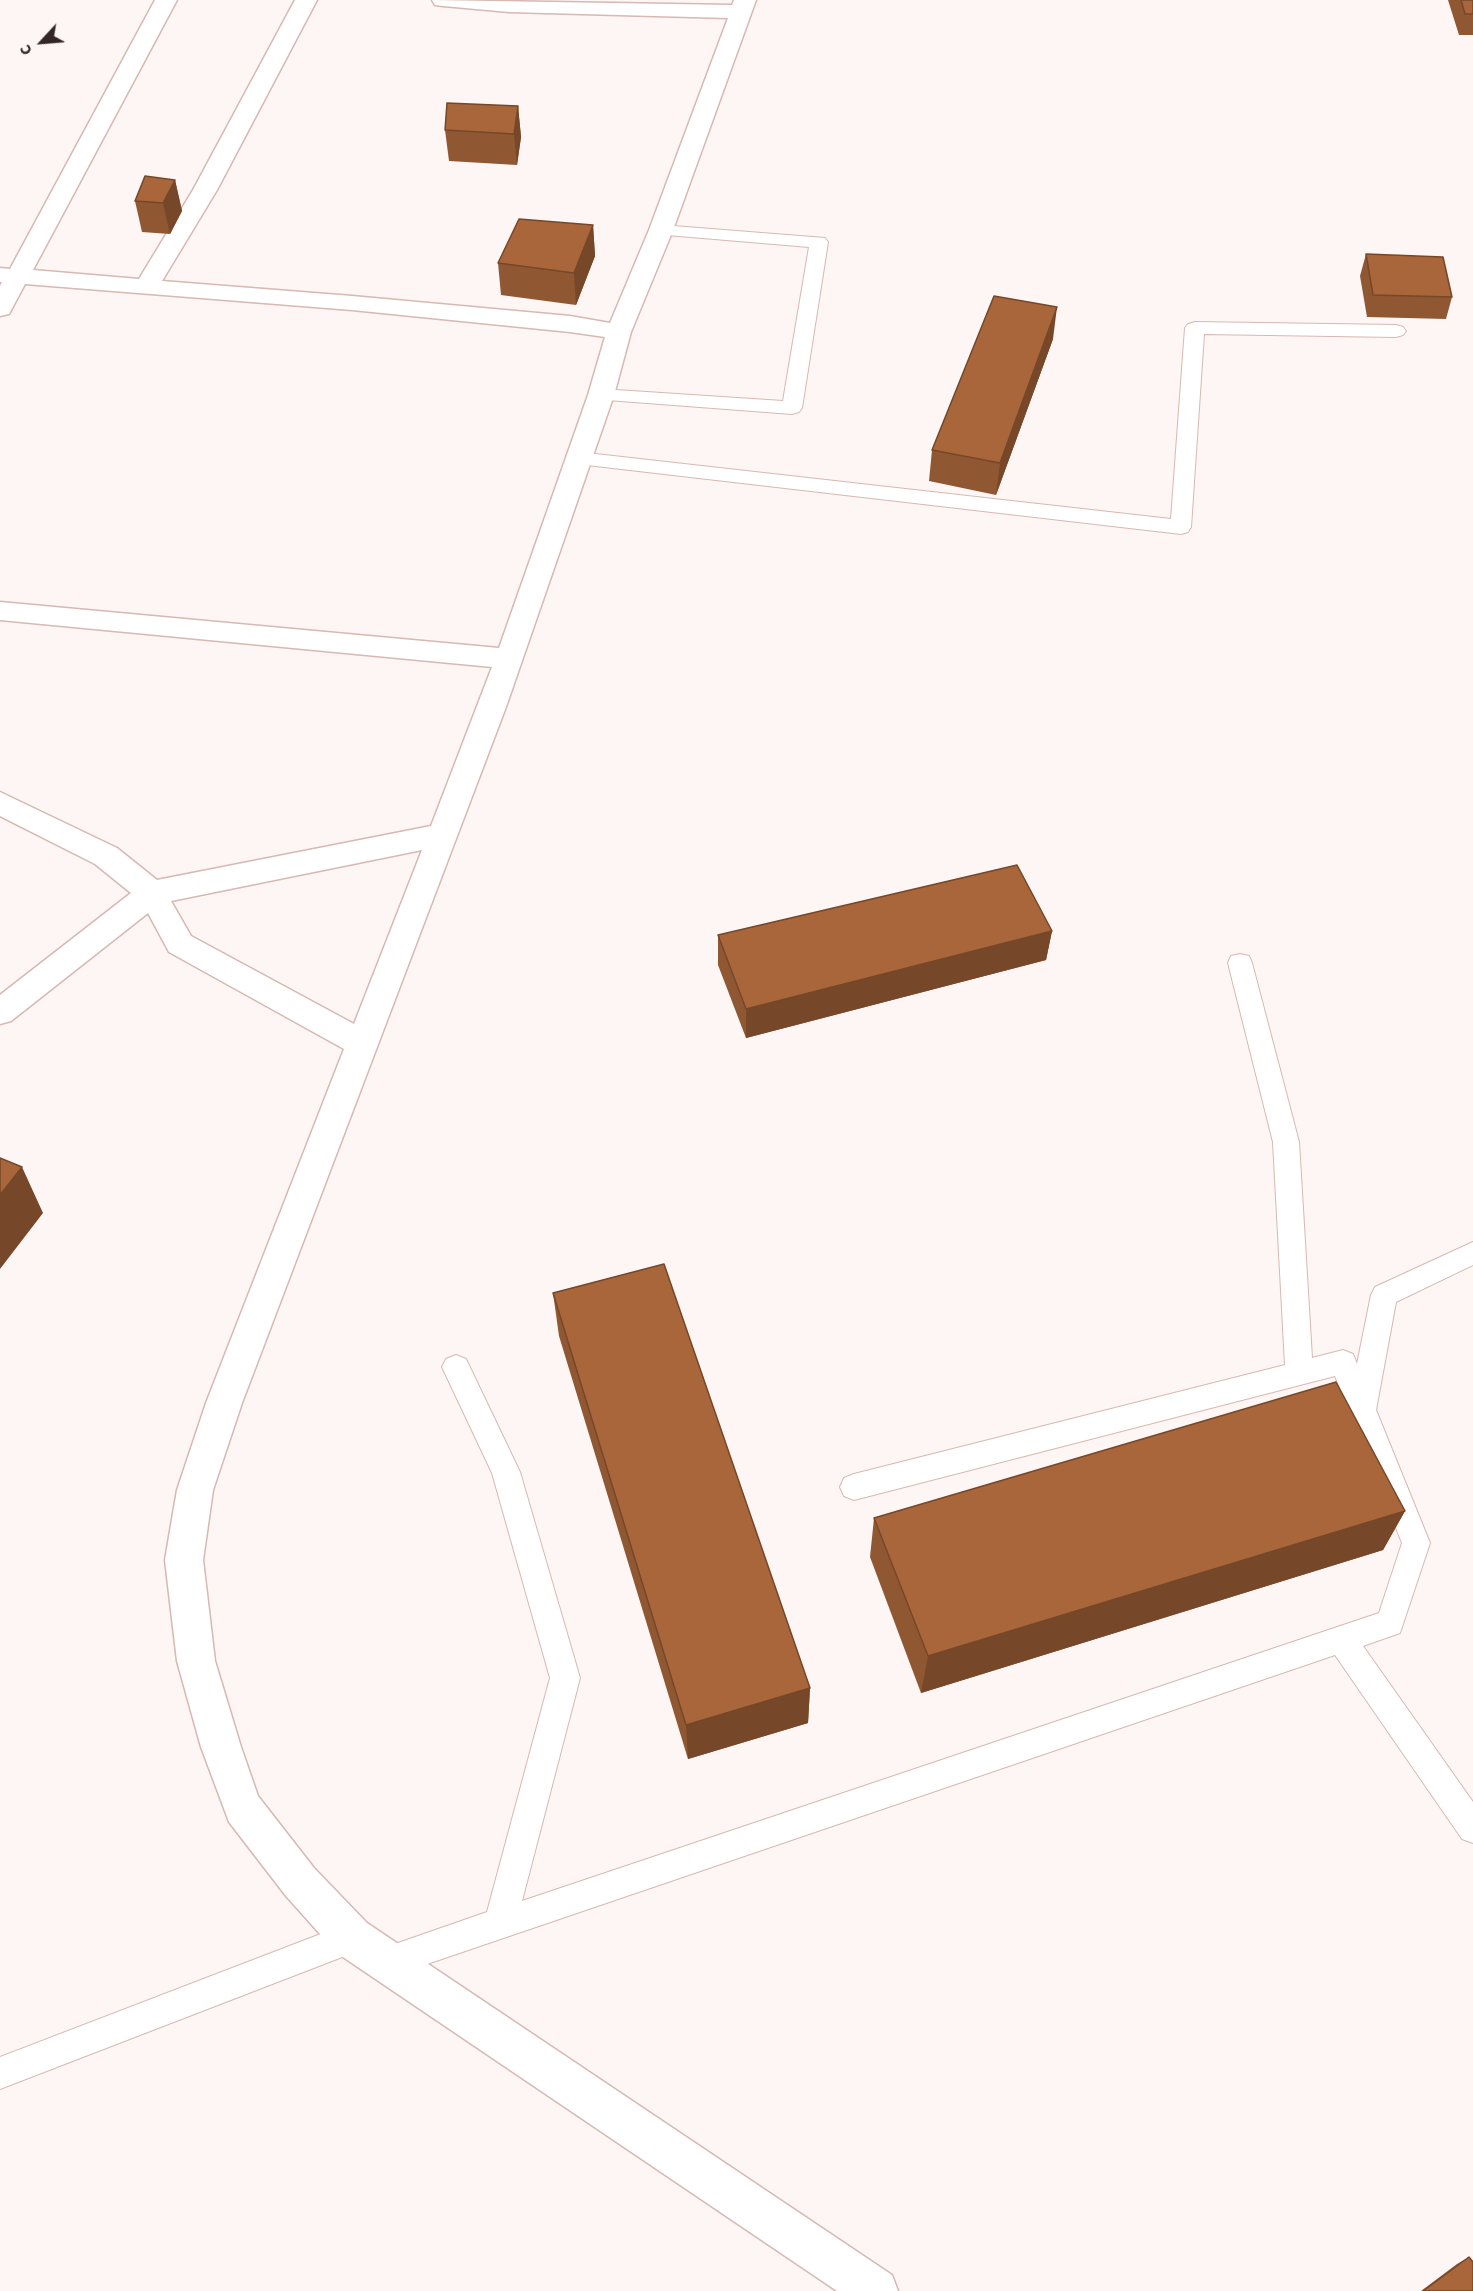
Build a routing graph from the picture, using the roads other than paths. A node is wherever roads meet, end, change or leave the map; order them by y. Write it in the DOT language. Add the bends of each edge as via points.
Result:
graph roads {
  1 [pos="166,0"];
  2 [pos="306,0"];
  3 [pos="443,0"];
  4 [pos="743,6"];
  5 [pos="661,230"];
  6 [pos="9,276"];
  7 [pos="146,287"];
  8 [pos="0,309"];
  9 [pos="1396,331"];
  10 [pos="619,332"];
  11 [pos="601,395"];
  12 [pos="578,458"];
  13 [pos="0,611"];
  14 [pos="508,659"];
  15 [pos="0,803"];
  16 [pos="441,836"];
  17 [pos="152,893"];
  18 [pos="1240,963"];
  19 [pos="0,1012"];
  20 [pos="361,1042"];
  21 [pos="1473,1253"];
  22 [pos="456,1367"];
  23 [pos="1299,1374"];
  24 [pos="1362,1411"];
  25 [pos="854,1487"];
  26 [pos="1341,1639"];
  27 [pos="1473,1828"];
  28 [pos="500,1923"];
  29 [pos="352,1938"];
  30 [pos="386,1962"];
  31 [pos="0,2073"];
  32 [pos="876,2291"];
  1 -- 6 [label="street"];
  2 -- 7 [label="street" via="205,190"];
  3 -- 4 [label="street" via="510,6"];
  4 -- 5 [label="street"];
  5 -- 10 [label="street"];
  5 -- 11 [label="lane" via="819,242 792,408"];
  6 -- 7 [label="street"];
  6 -- 8 [label="street"];
  7 -- 10 [label="street" via="364,304"];
  9 -- 12 [label="lane" via="1195,328 1181,527"];
  10 -- 11 [label="street"];
  11 -- 12 [label="street"];
  12 -- 14 [label="street"];
  13 -- 14 [label="street"];
  14 -- 16 [label="street"];
  15 -- 17 [label="street" via="106,856"];
  16 -- 17 [label="street"];
  16 -- 20 [label="street"];
  17 -- 19 [label="street"];
  17 -- 20 [label="street" via="180,944"];
  18 -- 23 [label="lane" via="1286,1142"];
  20 -- 29 [label="street" via="224,1403 195,1490 184,1560 196,1662 243,1808 300,1882"];
  21 -- 24 [label="lane" via="1384,1295"];
  22 -- 28 [label="lane" via="506,1472 565,1678"];
  23 -- 24 [label="lane" via="1343,1362"];
  23 -- 25 [label="lane"];
  24 -- 26 [label="lane" via="1416,1544 1390,1623"];
  26 -- 27 [label="lane"];
  26 -- 28 [label="lane"];
  28 -- 30 [label="lane"];
  29 -- 30 [label="street"];
  29 -- 31 [label="lane"];
  30 -- 32 [label="street"];
}
